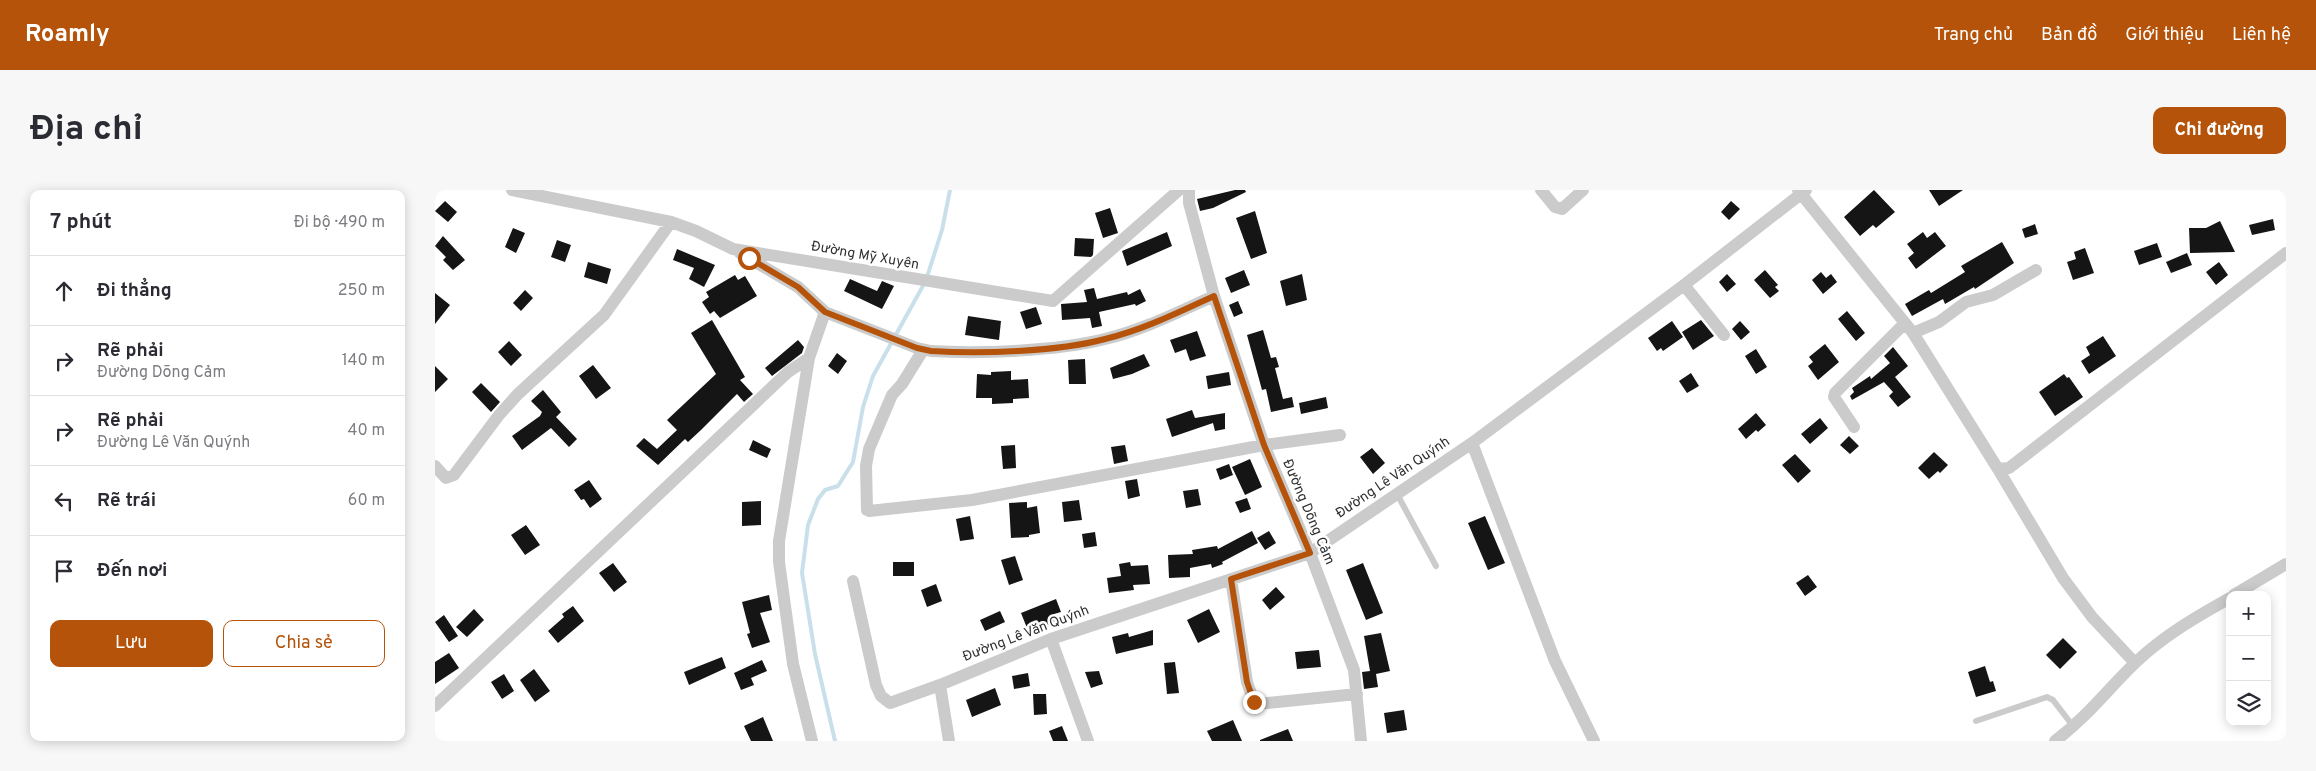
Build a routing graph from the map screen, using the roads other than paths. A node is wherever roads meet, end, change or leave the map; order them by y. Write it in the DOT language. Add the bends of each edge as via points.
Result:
graph roads {
  1 [pos="512,190"];
  2 [pos="1179,190"];
  3 [pos="1189,190"];
  4 [pos="1541,190"];
  5 [pos="1583,190"];
  6 [pos="1802,191"];
  7 [pos="671,222"];
  8 [pos="733,249"];
  9 [pos="2286,253"];
  10 [pos="2036,270"];
  11 [pos="1684,285"];
  12 [pos="1214,296"];
  13 [pos="825,312"];
  14 [pos="1905,323"];
  15 [pos="1913,333"];
  16 [pos="1724,335"];
  17 [pos="920,349"];
  18 [pos="809,358"];
  19 [pos="1853,427"];
  20 [pos="1340,434"];
  21 [pos="1472,443"];
  22 [pos="1264,445"];
  23 [pos="435,466"];
  24 [pos="1998,469"];
  25 [pos="1397,494"];
  26 [pos="1310,553"];
  27 [pos="2286,564"];
  28 [pos="1436,566"];
  29 [pos="1231,579"];
  30 [pos="853,581"];
  31 [pos="2241,591"];
  32 [pos="2226,600"];
  33 [pos="1051,639"];
  34 [pos="2135,663"];
  35 [pos="940,685"];
  36 [pos="1357,694"];
  37 [pos="435,706"];
  38 [pos="1977,721"];
  39 [pos="2073,726"];
  40 [pos="811,741"];
  41 [pos="949,741"];
  42 [pos="1088,741"];
  43 [pos="1361,741"];
  44 [pos="1594,741"];
  45 [pos="2055,741"];
  1 -- 7 [label="street, Đường Mỹ Xuyên"];
  2 -- 8 [label="street, Đường Mỹ Xuyên" via="1053,300"];
  3 -- 12 [label="street" via="1189,203"];
  4 -- 5 [label="street" via="1555,208 1562,209"];
  6 -- 11 [label="street, Đường Lê Văn Quýnh"];
  6 -- 14 [label="street"];
  7 -- 8 [label="street, Đường Mỹ Xuyên"];
  7 -- 23 [label="street" via="604,315 518,394 454,475 446,478"];
  8 -- 13 [label="street" via="798,287"];
  9 -- 24 [label="street" via="2009,468"];
  10 -- 15 [label="street" via="1993,295 1966,302 1939,322"];
  11 -- 16 [label="street"];
  11 -- 21 [label="street, Đường Lê Văn Quýnh"];
  12 -- 17 [label="street" via="1143,328 1104,340 1035,349 970,352"];
  12 -- 22 [label="street, Đường Dõng Cảm"];
  13 -- 17 [label="street"];
  13 -- 18 [label="street"];
  14 -- 15 [label="street"];
  14 -- 19 [label="street" via="1835,393 1834,397"];
  15 -- 24 [label="street"];
  17 -- 22 [label="street" via="903,384 891,395 869,449 865,502 869,511 972,500"];
  18 -- 37 [label="street" via="787,372"];
  18 -- 40 [label="street" via="779,541 779,562 793,664"];
  20 -- 22 [label="street"];
  21 -- 25 [label="street, Đường Lê Văn Quýnh"];
  21 -- 44 [label="street" via="1555,662"];
  22 -- 26 [label="street, Đường Dõng Cảm"];
  24 -- 34 [label="street" via="2063,578 2092,617"];
  25 -- 26 [label="street, Đường Lê Văn Quýnh"];
  25 -- 28 [label="lane"];
  26 -- 29 [label="street, Đường Lê Văn Quýnh"];
  26 -- 36 [label="street, Đường Dõng Cảm" via="1354,670"];
  27 -- 31 [label="street"];
  29 -- 33 [label="street, Đường Lê Văn Quýnh"];
  29 -- 36 [label="street" via="1247,682 1254,702"];
  30 -- 35 [label="street, Đường Lê Văn Quýnh" via="881,696 890,703"];
  32 -- 34 [label="street" via="2179,627"];
  33 -- 35 [label="street, Đường Lê Văn Quýnh"];
  33 -- 42 [label="street"];
  34 -- 39 [label="street"];
  35 -- 41 [label="street"];
  36 -- 43 [label="street, Đường Dõng Cảm"];
  38 -- 39 [label="lane" via="2047,697"];
  39 -- 45 [label="street"];
}
